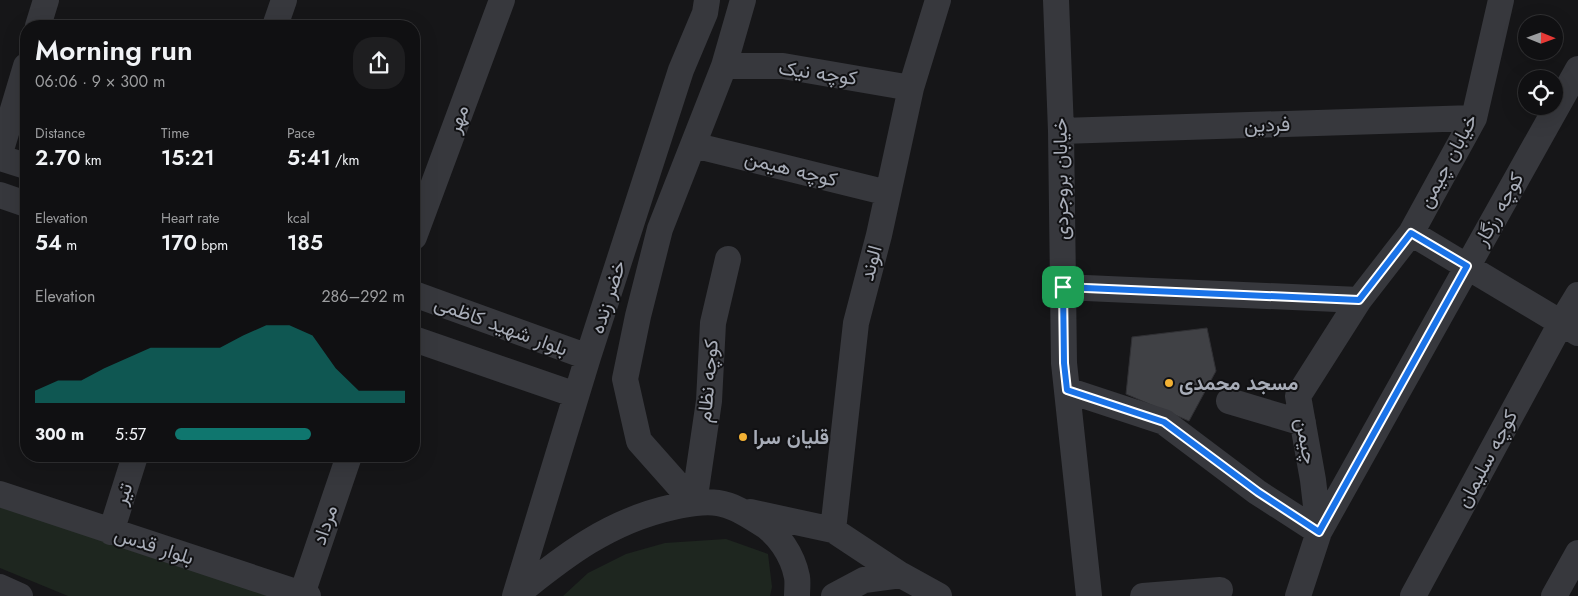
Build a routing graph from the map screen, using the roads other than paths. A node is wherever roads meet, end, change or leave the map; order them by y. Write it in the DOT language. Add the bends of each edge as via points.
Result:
graph roads {
  1 [pos="46,0"];
  2 [pos="284,0"];
  3 [pos="502,0"];
  4 [pos="707,0"];
  5 [pos="744,0"];
  6 [pos="938,0"];
  7 [pos="1056,0"];
  8 [pos="1501,0"];
  9 [pos="40,20"];
  10 [pos="277,20"];
  11 [pos="724,66"];
  12 [pos="1578,69"];
  13 [pos="20,86"];
  14 [pos="911,88"];
  15 [pos="1474,118"];
  16 [pos="1061,131"];
  17 [pos="693,144"];
  18 [pos="0,153"];
  19 [pos="0,158"];
  20 [pos="20,164"];
  21 [pos="888,193"];
  22 [pos="0,195"];
  23 [pos="20,202"];
  24 [pos="420,222"];
  25 [pos="1411,233"];
  26 [pos="728,259"];
  27 [pos="1467,266"];
  28 [pos="1063,287"];
  29 [pos="1578,295"];
  30 [pos="420,296"];
  31 [pos="1359,300"];
  32 [pos="1569,328"];
  33 [pos="420,341"];
  34 [pos="588,357"];
  35 [pos="1067,390"];
  36 [pos="576,395"];
  37 [pos="1229,401"];
  38 [pos="1303,423"];
  39 [pos="133,462"];
  40 [pos="346,462"];
  41 [pos="0,494"];
  42 [pos="694,503"];
  43 [pos="739,510"];
  44 [pos="833,530"];
  45 [pos="111,532"];
  46 [pos="1319,532"];
  47 [pos="1578,552"];
  48 [pos="901,575"];
  49 [pos="0,587"];
  50 [pos="1220,590"];
  51 [pos="305,595"];
  52 [pos="20,596"];
  53 [pos="515,596"];
  54 [pos="797,596"];
  55 [pos="834,596"];
  56 [pos="939,596"];
  57 [pos="1089,596"];
  58 [pos="1143,596"];
  59 [pos="1298,596"];
  60 [pos="1413,596"];
  61 [pos="1554,596"];
  1 -- 9 [label="street"];
  2 -- 10 [label="street"];
  3 -- 24 [label="street, مهر"];
  4 -- 34 [label="street, خضر زنده" via="705,13 681,70"];
  5 -- 11 [label="street, خضر زنده"];
  6 -- 14 [label="street, الوند"];
  7 -- 16 [label="street, خیابان بروجردی"];
  8 -- 15 [label="street, خیابان چیمن"];
  11 -- 14 [label="street, کوچه نیک" via="783,66"];
  11 -- 17 [label="street, خضر زنده"];
  12 -- 27 [label="street, کوچه رزگار"];
  13 -- 18 [label="street"];
  14 -- 21 [label="street, الوند"];
  15 -- 16 [label="street, فردین"];
  15 -- 25 [label="street, خیابان چیمن"];
  16 -- 28 [label="street, خیابان بروجردی"];
  17 -- 21 [label="street, کوچه هیمن"];
  17 -- 42 [label="street, خضر زنده" via="660,228 625,379 639,441"];
  19 -- 20 [label="street"];
  21 -- 44 [label="street, الوند" via="856,323"];
  22 -- 23 [label="street"];
  25 -- 27 [label="street"];
  25 -- 31 [label="street, خیابان چیمن"];
  26 -- 42 [label="street, کوچه نظام" via="713,323 709,401"];
  27 -- 32 [label="street"];
  27 -- 46 [label="street, کوچه رزگار"];
  28 -- 31 [label="street"];
  28 -- 35 [label="street, خیابان بروجردی"];
  29 -- 32 [label="street, کوچه سلیمان"];
  30 -- 34 [label="street, بلوار شهید کاظمی"];
  31 -- 38 [label="street, چیمن" via="1298,396"];
  32 -- 60 [label="street, کوچه سلیمان"];
  33 -- 36 [label="street, بلوار شهید کاظمی"];
  34 -- 36 [label="street, خضر زنده"];
  35 -- 46 [label="street" via="1164,422 1258,492"];
  35 -- 57 [label="street, خیابان بروجردی"];
  36 -- 53 [label="street, خضر زنده"];
  37 -- 38 [label="street"];
  38 -- 46 [label="street, چیمن"];
  39 -- 45 [label="street, تیر"];
  40 -- 51 [label="street, مرداد"];
  41 -- 45 [label="street, بلوار قدس"];
  42 -- 43 [label="street" via="720,503"];
  42 -- 53 [label="street" via="648,512 606,531 570,552"];
  43 -- 44 [label="street"];
  43 -- 54 [label="street" via="764,524 779,538 797,578"];
  44 -- 48 [label="street"];
  45 -- 51 [label="street, بلوار قدس"];
  46 -- 59 [label="street, چیمن"];
  47 -- 61 [label="street"];
  48 -- 55 [label="street" via="864,580"];
  48 -- 56 [label="street"];
  49 -- 52 [label="street"];
  50 -- 58 [label="street"];
}
